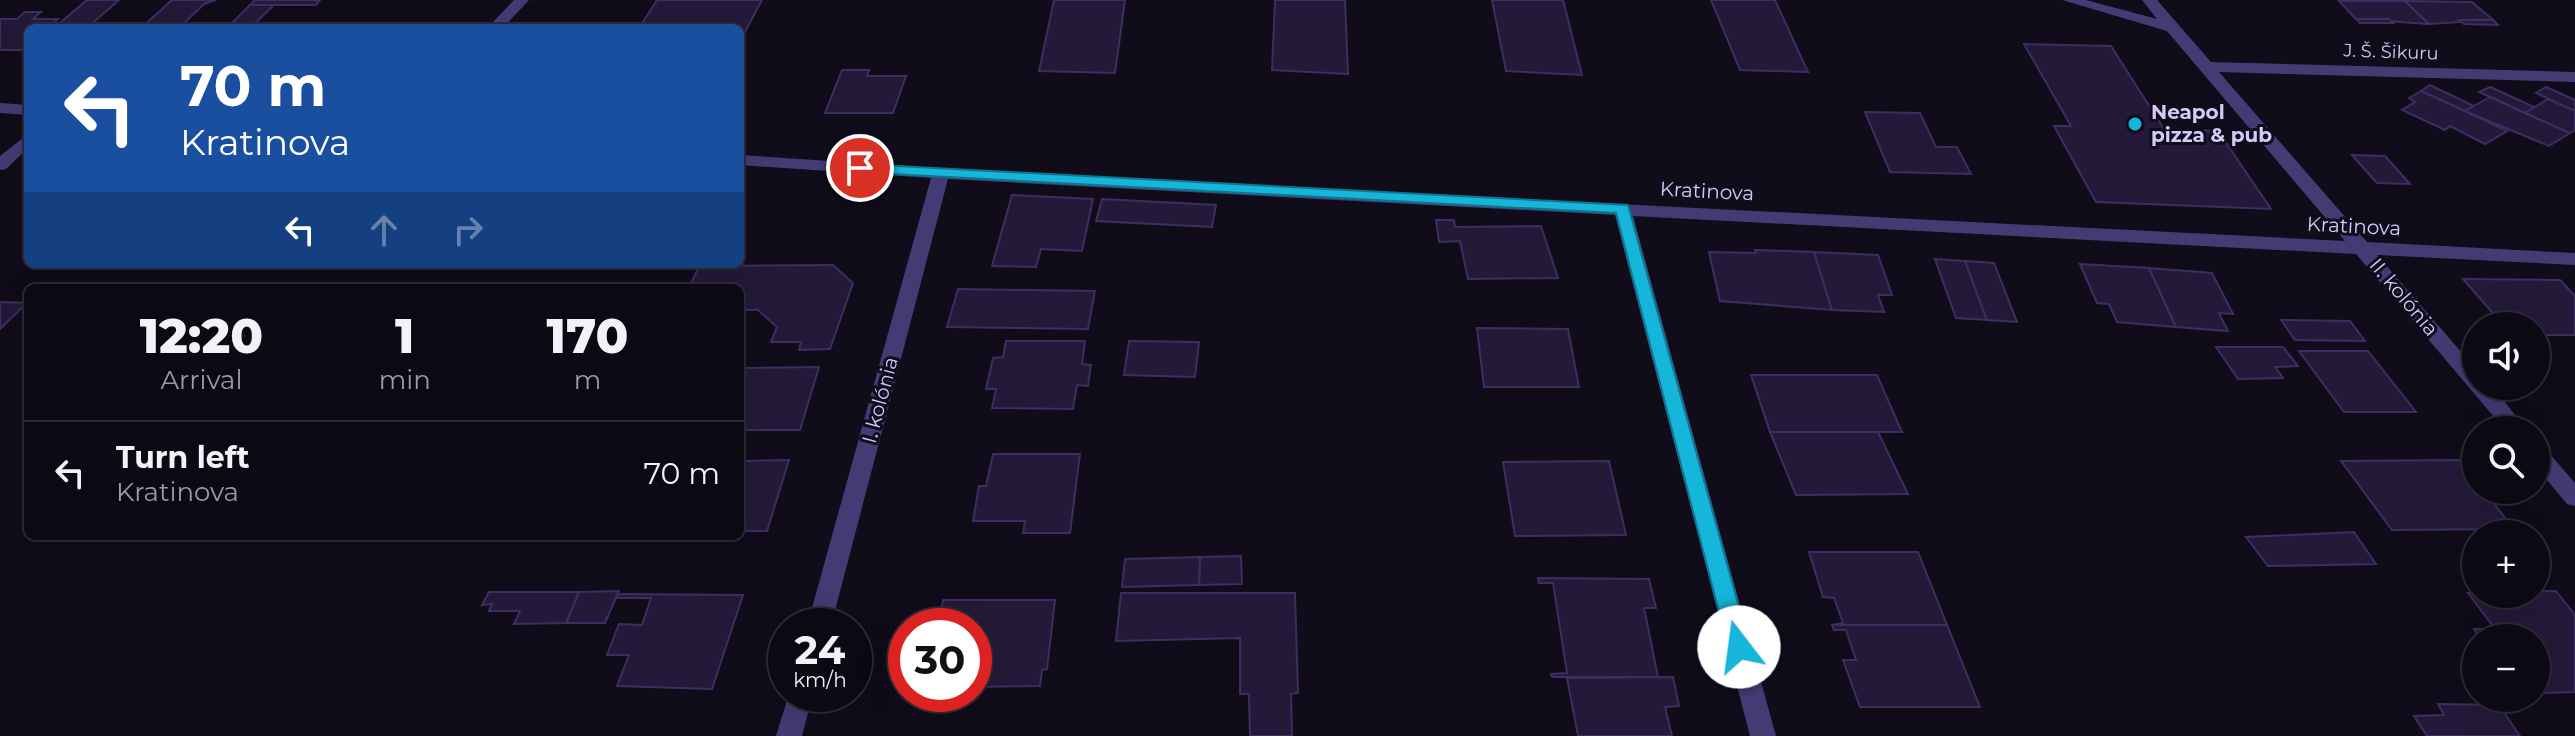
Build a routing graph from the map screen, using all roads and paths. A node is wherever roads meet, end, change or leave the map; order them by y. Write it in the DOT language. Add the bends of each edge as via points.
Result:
graph roads {
  1 [pos="522,0"];
  2 [pos="2069,0"];
  3 [pos="2149,0"];
  4 [pos="499,24"];
  5 [pos="2171,27"];
  6 [pos="2205,67"];
  7 [pos="2575,77"];
  8 [pos="0,108"];
  9 [pos="24,110"];
  10 [pos="24,143"];
  11 [pos="744,160"];
  12 [pos="0,165"];
  13 [pos="941,174"];
  14 [pos="1622,208"];
  15 [pos="2364,249"];
  16 [pos="2575,259"];
  17 [pos="2462,365"];
  18 [pos="2492,400"];
  19 [pos="2505,416"];
  20 [pos="2550,469"];
  21 [pos="2575,498"];
  22 [pos="824,608"];
  23 [pos="796,712"];
  24 [pos="789,736"];
  25 [pos="1763,736"];
  1 -- 4 [label="street"];
  2 -- 5 [label="street"];
  3 -- 5 [label="street"];
  5 -- 6 [label="street"];
  6 -- 7 [label="street, J. Š. Šikuru"];
  6 -- 15 [label="street"];
  8 -- 9 [label="street"];
  10 -- 12 [label="street"];
  11 -- 13 [label="street, Kratinova"];
  13 -- 14 [label="street, Kratinova"];
  13 -- 22 [label="street, I. kolónia"];
  14 -- 15 [label="street, Kratinova"];
  14 -- 25 [label="street"];
  15 -- 16 [label="street, Kratinova"];
  15 -- 17 [label="street, II. kolónia"];
  18 -- 19 [label="street, II. kolónia"];
  20 -- 21 [label="street"];
  23 -- 24 [label="street"];
}
